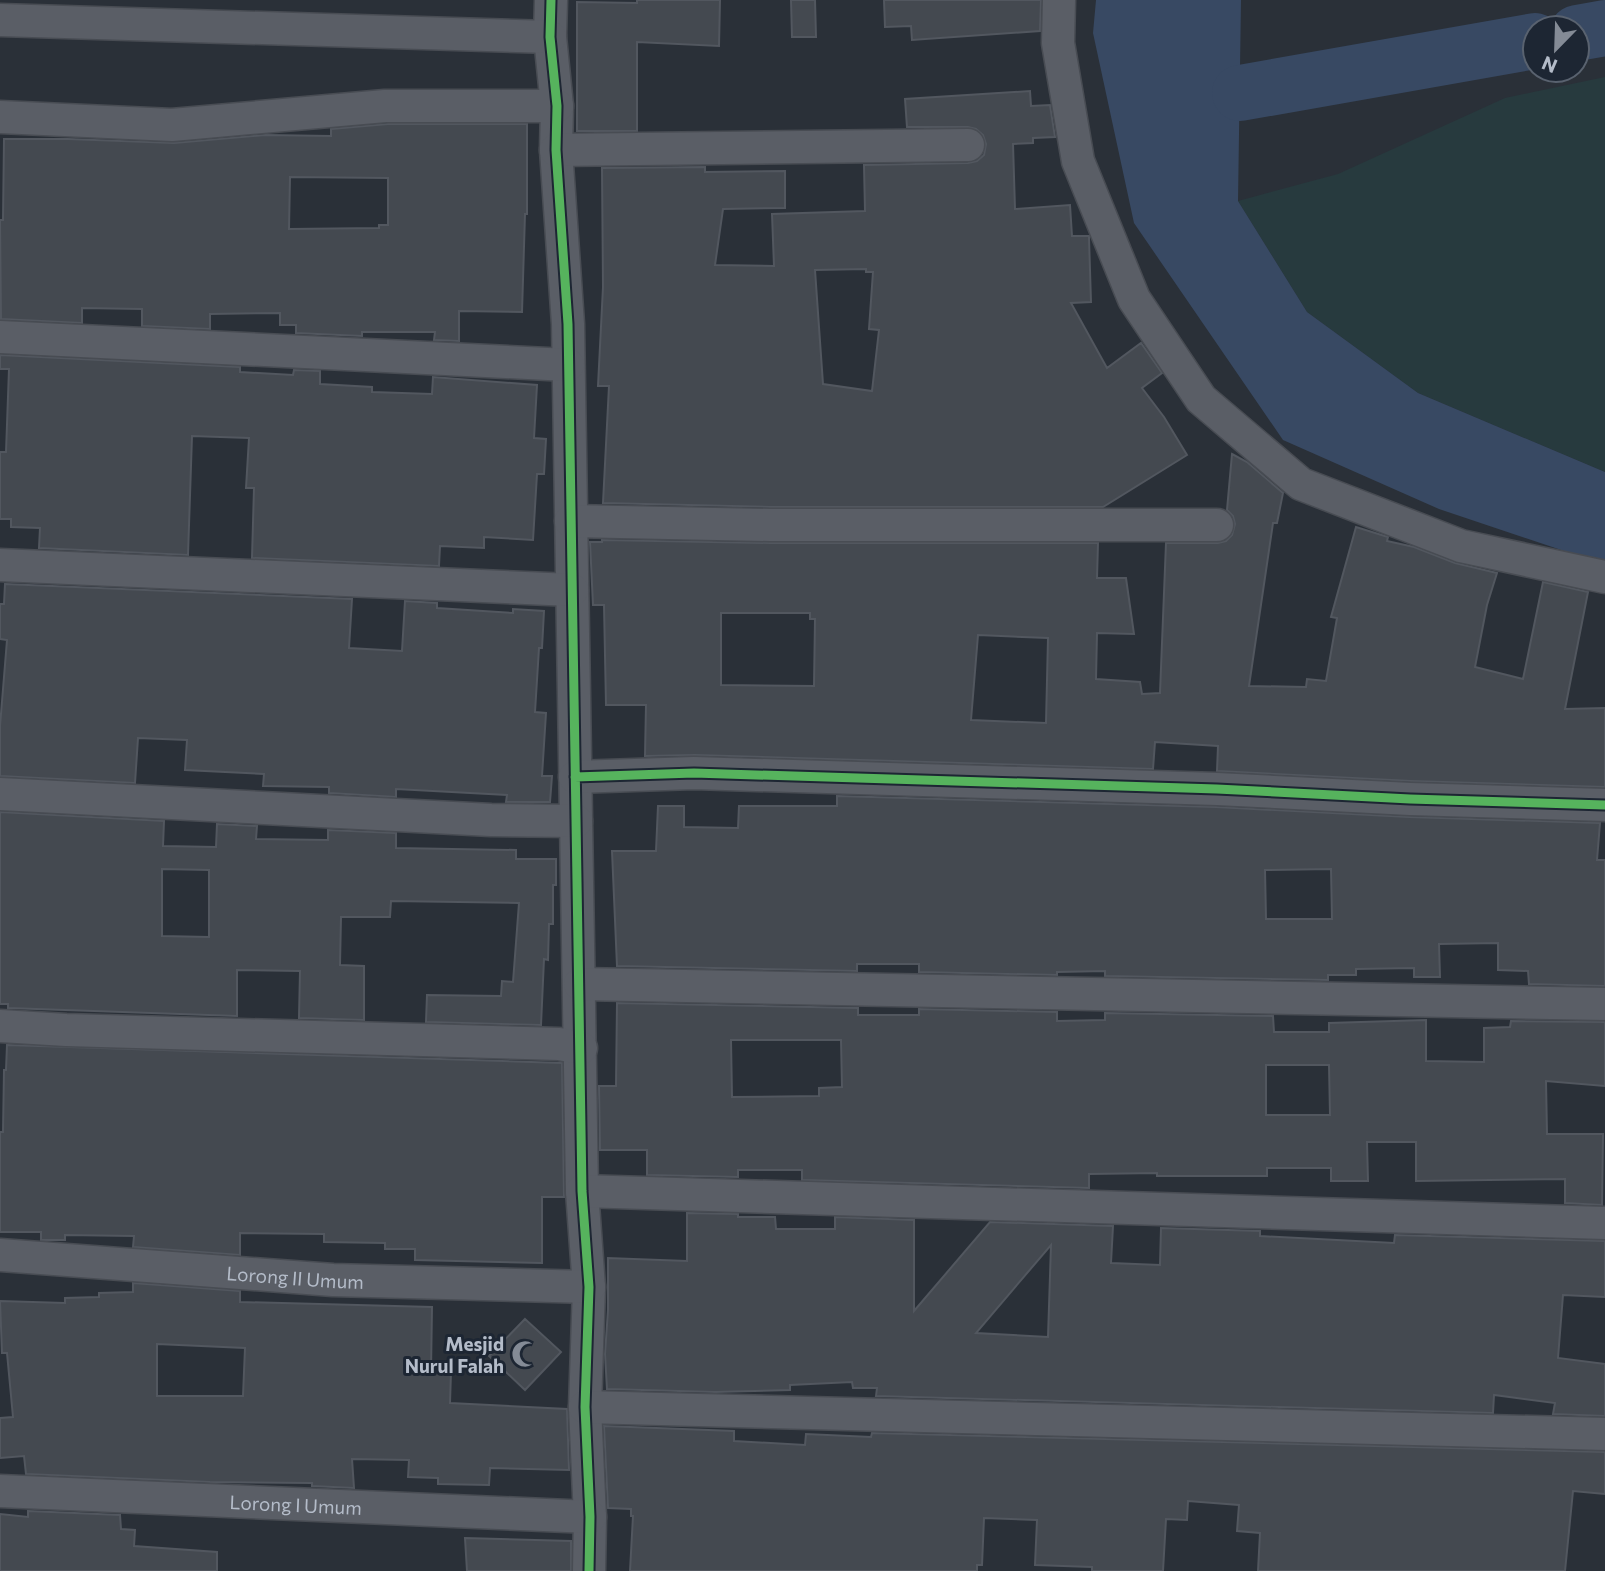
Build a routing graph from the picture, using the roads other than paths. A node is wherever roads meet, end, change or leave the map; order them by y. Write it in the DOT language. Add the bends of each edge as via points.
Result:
graph roads {
  1 [pos="551,0"];
  2 [pos="1059,0"];
  3 [pos="0,20"];
  4 [pos="550,37"];
  5 [pos="557,106"];
  6 [pos="0,117"];
  7 [pos="968,145"];
  8 [pos="556,150"];
  9 [pos="0,337"];
  10 [pos="568,365"];
  11 [pos="571,521"];
  12 [pos="1217,525"];
  13 [pos="0,565"];
  14 [pos="1605,577"];
  15 [pos="572,590"];
  16 [pos="575,777"];
  17 [pos="0,794"];
  18 [pos="1605,805"];
  19 [pos="576,821"];
  20 [pos="580,984"];
  21 [pos="1605,1004"];
  22 [pos="0,1026"];
  23 [pos="581,1048"];
  24 [pos="582,1191"];
  25 [pos="1605,1223"];
  26 [pos="0,1255"];
  27 [pos="589,1287"];
  28 [pos="585,1407"];
  29 [pos="1605,1434"];
  30 [pos="0,1491"];
  31 [pos="590,1517"];
  32 [pos="589,1571"];
  1 -- 4 [label="street"];
  2 -- 14 [label="street" via="1058,43 1078,161 1134,299 1201,399 1301,484 1461,546"];
  3 -- 4 [label="street"];
  4 -- 5 [label="street"];
  5 -- 6 [label="street" via="385,106 172,125"];
  5 -- 8 [label="street"];
  7 -- 8 [label="street"];
  8 -- 10 [label="street"];
  9 -- 10 [label="street"];
  10 -- 11 [label="street"];
  11 -- 12 [label="street"];
  11 -- 15 [label="street"];
  13 -- 15 [label="street"];
  15 -- 16 [label="street"];
  16 -- 18 [label="street" via="694,773"];
  16 -- 19 [label="street"];
  17 -- 19 [label="street"];
  19 -- 20 [label="street"];
  20 -- 21 [label="street"];
  20 -- 23 [label="street"];
  22 -- 23 [label="street"];
  23 -- 24 [label="street"];
  24 -- 25 [label="street"];
  24 -- 27 [label="street"];
  26 -- 27 [label="street, Lorong II Umum" via="333,1280"];
  27 -- 28 [label="street"];
  28 -- 29 [label="street"];
  28 -- 31 [label="street"];
  30 -- 31 [label="street, Lorong I Umum"];
  31 -- 32 [label="street"];
}
